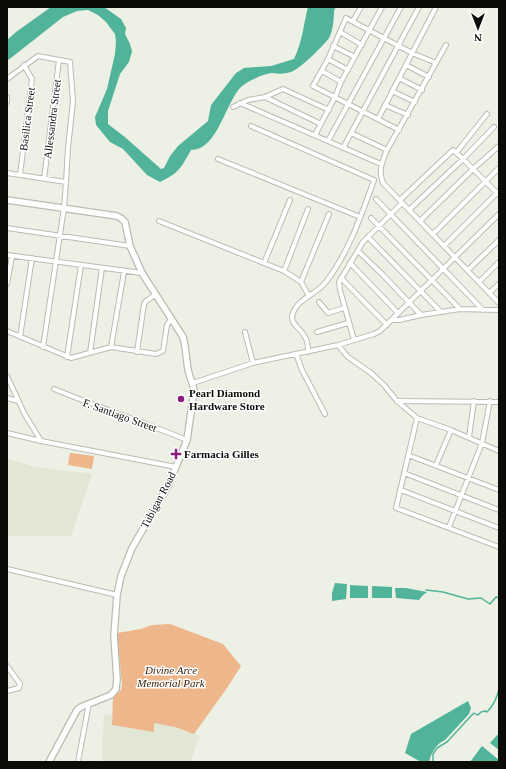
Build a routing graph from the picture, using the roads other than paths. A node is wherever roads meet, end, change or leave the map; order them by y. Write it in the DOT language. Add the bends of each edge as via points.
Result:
graph roads {
  1 [pos="361,7"];
  2 [pos="382,7"];
  3 [pos="401,7"];
  4 [pos="419,7"];
  5 [pos="436,7"];
  6 [pos="353,21"];
  7 [pos="370,31"];
  8 [pos="340,32"];
  9 [pos="385,38"];
  10 [pos="362,45"];
  11 [pos="398,45"];
  12 [pos="446,45"];
  13 [pos="333,46"];
  14 [pos="412,53"];
  15 [pos="355,57"];
  16 [pos="328,59"];
  17 [pos="59,60"];
  18 [pos="436,63"];
  19 [pos="24,65"];
  20 [pos="406,65"];
  21 [pos="348,70"];
  22 [pos="322,71"];
  23 [pos="429,77"];
  24 [pos="399,78"];
  25 [pos="7,79"];
  26 [pos="341,82"];
  27 [pos="422,90"];
  28 [pos="392,91"];
  29 [pos="7,96"];
  30 [pos="265,97"];
  31 [pos="335,97"];
  32 [pos="7,102"];
  33 [pos="415,102"];
  34 [pos="240,103"];
  35 [pos="348,104"];
  36 [pos="385,105"];
  37 [pos="233,107"];
  38 [pos="328,110"];
  39 [pos="363,112"];
  40 [pos="487,114"];
  41 [pos="408,115"];
  42 [pos="378,119"];
  43 [pos="321,124"];
  44 [pos="251,126"];
  45 [pos="494,127"];
  46 [pos="400,130"];
  47 [pos="351,133"];
  48 [pos="315,136"];
  49 [pos="328,141"];
  50 [pos="499,146"];
  51 [pos="343,148"];
  52 [pos="388,150"];
  53 [pos="456,153"];
  54 [pos="463,158"];
  55 [pos="218,159"];
  56 [pos="380,164"];
  57 [pos="499,168"];
  58 [pos="473,169"];
  59 [pos="7,173"];
  60 [pos="20,175"];
  61 [pos="44,179"];
  62 [pos="66,182"];
  63 [pos="486,182"];
  64 [pos="498,193"];
  65 [pos="376,199"];
  66 [pos="7,200"];
  67 [pos="290,200"];
  68 [pos="401,201"];
  69 [pos="64,208"];
  70 [pos="308,209"];
  71 [pos="409,210"];
  72 [pos="329,214"];
  73 [pos="390,214"];
  74 [pos="499,214"];
  75 [pos="360,217"];
  76 [pos="371,218"];
  77 [pos="159,221"];
  78 [pos="420,221"];
  79 [pos="379,226"];
  80 [pos="7,228"];
  81 [pos="433,234"];
  82 [pos="60,235"];
  83 [pos="368,237"];
  84 [pos="499,240"];
  85 [pos="130,246"];
  86 [pos="444,246"];
  87 [pos="358,251"];
  88 [pos="9,255"];
  89 [pos="456,257"];
  90 [pos="32,258"];
  91 [pos="56,261"];
  92 [pos="499,262"];
  93 [pos="264,263"];
  94 [pos="350,263"];
  95 [pos="81,265"];
  96 [pos="102,268"];
  97 [pos="443,270"];
  98 [pos="468,270"];
  99 [pos="284,271"];
  100 [pos="124,272"];
  101 [pos="142,273"];
  102 [pos="341,278"];
  103 [pos="432,281"];
  104 [pos="301,282"];
  105 [pos="479,282"];
  106 [pos="7,284"];
  107 [pos="499,284"];
  108 [pos="421,291"];
  109 [pos="490,293"];
  110 [pos="155,295"];
  111 [pos="309,296"];
  112 [pos="318,302"];
  113 [pos="410,303"];
  114 [pos="499,303"];
  115 [pos="344,308"];
  116 [pos="460,310"];
  117 [pos="483,310"];
  118 [pos="499,310"];
  119 [pos="441,312"];
  120 [pos="398,313"];
  121 [pos="421,315"];
  122 [pos="171,319"];
  123 [pos="392,320"];
  124 [pos="348,323"];
  125 [pos="387,325"];
  126 [pos="7,331"];
  127 [pos="245,332"];
  128 [pos="317,332"];
  129 [pos="20,337"];
  130 [pos="354,340"];
  131 [pos="338,345"];
  132 [pos="44,347"];
  133 [pos="111,347"];
  134 [pos="137,352"];
  135 [pos="308,352"];
  136 [pos="90,353"];
  137 [pos="296,354"];
  138 [pos="67,357"];
  139 [pos="254,363"];
  140 [pos="7,376"];
  141 [pos="193,383"];
  142 [pos="54,389"];
  143 [pos="7,398"];
  144 [pos="18,401"];
  145 [pos="397,401"];
  146 [pos="474,401"];
  147 [pos="490,401"];
  148 [pos="499,402"];
  149 [pos="325,414"];
  150 [pos="417,418"];
  151 [pos="451,430"];
  152 [pos="7,433"];
  153 [pos="469,437"];
  154 [pos="187,440"];
  155 [pos="41,441"];
  156 [pos="482,442"];
  157 [pos="499,450"];
  158 [pos="408,455"];
  159 [pos="436,465"];
  160 [pos="176,467"];
  161 [pos="404,473"];
  162 [pos="468,477"];
  163 [pos="401,490"];
  164 [pos="499,490"];
  165 [pos="462,495"];
  166 [pos="499,510"];
  167 [pos="456,511"];
  168 [pos="449,527"];
  169 [pos="499,528"];
  170 [pos="499,547"];
  171 [pos="7,569"];
  172 [pos="117,594"];
  173 [pos="7,666"];
  174 [pos="8,671"];
  175 [pos="7,691"];
  176 [pos="89,703"];
  177 [pos="48,762"];
  178 [pos="78,762"];
  1 -- 6 [label="street"];
  2 -- 7 [label="street"];
  3 -- 9 [label="street"];
  4 -- 11 [label="street"];
  5 -- 14 [label="street"];
  6 -- 7 [label="street"];
  6 -- 8 [label="street" via="346,18"];
  7 -- 9 [label="street"];
  7 -- 10 [label="street"];
  8 -- 10 [label="street"];
  8 -- 13 [label="street"];
  9 -- 11 [label="street"];
  9 -- 35 [label="street"];
  10 -- 15 [label="street"];
  11 -- 14 [label="street"];
  11 -- 39 [label="street"];
  12 -- 18 [label="street"];
  13 -- 15 [label="street"];
  13 -- 16 [label="street"];
  14 -- 18 [label="street"];
  14 -- 20 [label="street"];
  15 -- 21 [label="street"];
  16 -- 21 [label="street"];
  16 -- 22 [label="street"];
  17 -- 19 [label="street" via="38,56"];
  17 -- 61 [label="street, Allessandra Street"];
  17 -- 62 [label="street" via="70,62 73,101"];
  18 -- 23 [label="street"];
  19 -- 25 [label="street"];
  19 -- 60 [label="street, Basilica Street" via="32,79"];
  20 -- 23 [label="street"];
  20 -- 24 [label="street"];
  21 -- 26 [label="street"];
  22 -- 26 [label="street"];
  22 -- 31 [label="street" via="313,86"];
  23 -- 27 [label="street"];
  24 -- 27 [label="street"];
  24 -- 28 [label="street"];
  26 -- 31 [label="street"];
  27 -- 33 [label="street"];
  28 -- 33 [label="street"];
  28 -- 36 [label="street"];
  29 -- 32 [label="street"];
  30 -- 34 [label="street"];
  30 -- 38 [label="street" via="283,90"];
  30 -- 43 [label="street"];
  31 -- 35 [label="street"];
  31 -- 38 [label="street"];
  33 -- 41 [label="street"];
  34 -- 37 [label="street"];
  34 -- 48 [label="street"];
  35 -- 39 [label="street"];
  35 -- 49 [label="street"];
  36 -- 41 [label="street"];
  36 -- 42 [label="street"];
  38 -- 43 [label="street"];
  39 -- 42 [label="street"];
  39 -- 47 [label="street"];
  40 -- 53 [label="street"];
  41 -- 46 [label="street"];
  42 -- 46 [label="street"];
  43 -- 48 [label="street"];
  44 -- 75 [label="street" via="374,180"];
  45 -- 54 [label="street"];
  46 -- 52 [label="street"];
  47 -- 51 [label="street"];
  47 -- 52 [label="street"];
  48 -- 49 [label="street"];
  49 -- 51 [label="street"];
  50 -- 58 [label="street"];
  51 -- 56 [label="street"];
  52 -- 56 [label="street"];
  53 -- 54 [label="street"];
  53 -- 68 [label="street" via="453,150"];
  54 -- 58 [label="street"];
  54 -- 71 [label="street"];
  55 -- 75 [label="street"];
  56 -- 68 [label="street" via="380,176"];
  57 -- 63 [label="street"];
  58 -- 63 [label="street"];
  58 -- 78 [label="street"];
  59 -- 60 [label="street"];
  60 -- 61 [label="street"];
  61 -- 62 [label="street"];
  62 -- 69 [label="street"];
  63 -- 64 [label="street"];
  63 -- 81 [label="street"];
  64 -- 86 [label="street"];
  65 -- 73 [label="street"];
  66 -- 69 [label="street, Tubigan Road"];
  67 -- 93 [label="street"];
  68 -- 71 [label="street"];
  68 -- 73 [label="street"];
  69 -- 82 [label="street"];
  69 -- 85 [label="street, Tubigan Road" via="122,218"];
  70 -- 99 [label="street"];
  71 -- 78 [label="street"];
  72 -- 104 [label="street"];
  73 -- 79 [label="street"];
  73 -- 97 [label="street"];
  74 -- 89 [label="street"];
  75 -- 111 [label="street" via="351,240 332,274"];
  76 -- 79 [label="street"];
  77 -- 93 [label="street"];
  78 -- 81 [label="street"];
  79 -- 83 [label="street"];
  79 -- 103 [label="street"];
  80 -- 82 [label="street"];
  81 -- 86 [label="street"];
  82 -- 85 [label="street"];
  82 -- 91 [label="street"];
  83 -- 87 [label="street"];
  83 -- 108 [label="street"];
  84 -- 98 [label="street"];
  85 -- 101 [label="street, Tubigan Road"];
  86 -- 89 [label="street"];
  87 -- 94 [label="street"];
  87 -- 113 [label="street"];
  88 -- 90 [label="street"];
  88 -- 106 [label="street"];
  89 -- 97 [label="street"];
  89 -- 98 [label="street"];
  90 -- 91 [label="street"];
  90 -- 129 [label="street"];
  91 -- 95 [label="street"];
  91 -- 132 [label="street"];
  92 -- 105 [label="street"];
  93 -- 99 [label="street"];
  94 -- 102 [label="street"];
  94 -- 120 [label="street"];
  95 -- 96 [label="street"];
  95 -- 138 [label="street"];
  96 -- 100 [label="street"];
  96 -- 136 [label="street"];
  97 -- 103 [label="street"];
  97 -- 117 [label="street"];
  98 -- 105 [label="street"];
  99 -- 104 [label="street"];
  100 -- 101 [label="street"];
  100 -- 133 [label="street"];
  101 -- 110 [label="street, Tubigan Road"];
  102 -- 115 [label="street" via="338,285"];
  102 -- 125 [label="street"];
  103 -- 108 [label="street"];
  103 -- 116 [label="street"];
  104 -- 111 [label="street"];
  105 -- 109 [label="street"];
  107 -- 109 [label="street"];
  108 -- 113 [label="street"];
  108 -- 119 [label="street"];
  109 -- 114 [label="street"];
  110 -- 122 [label="street, Tubigan Road"];
  110 -- 134 [label="street" via="144,304"];
  111 -- 135 [label="street" via="299,304 292,318 305,337"];
  112 -- 115 [label="street" via="328,313"];
  113 -- 120 [label="street"];
  113 -- 121 [label="street"];
  115 -- 124 [label="street"];
  116 -- 117 [label="street"];
  116 -- 119 [label="street"];
  117 -- 118 [label="street"];
  119 -- 121 [label="street"];
  120 -- 123 [label="street"];
  121 -- 123 [label="street"];
  122 -- 134 [label="street" via="166,325 163,351 156,354"];
  122 -- 141 [label="street, Tubigan Road" via="183,337 188,372"];
  123 -- 125 [label="street"];
  124 -- 128 [label="street"];
  124 -- 130 [label="street"];
  125 -- 130 [label="street" via="374,334"];
  126 -- 129 [label="street"];
  127 -- 139 [label="street"];
  129 -- 132 [label="street"];
  130 -- 131 [label="street"];
  131 -- 135 [label="street"];
  131 -- 145 [label="street" via="348,357 384,385"];
  132 -- 138 [label="street"];
  133 -- 134 [label="street"];
  133 -- 136 [label="street"];
  135 -- 137 [label="street"];
  136 -- 138 [label="street"];
  137 -- 139 [label="street"];
  137 -- 149 [label="street"];
  139 -- 141 [label="street"];
  140 -- 144 [label="street"];
  141 -- 154 [label="street, Tubigan Road"];
  142 -- 154 [label="street, F. Santiago Street"];
  143 -- 144 [label="street"];
  144 -- 155 [label="street"];
  145 -- 146 [label="street"];
  145 -- 150 [label="street"];
  146 -- 147 [label="street"];
  146 -- 153 [label="street"];
  147 -- 148 [label="street"];
  147 -- 156 [label="street"];
  150 -- 151 [label="street"];
  150 -- 158 [label="street"];
  151 -- 153 [label="street"];
  151 -- 159 [label="street"];
  152 -- 155 [label="street"];
  153 -- 156 [label="street"];
  154 -- 160 [label="street, Tubigan Road"];
  155 -- 160 [label="street"];
  156 -- 157 [label="street"];
  156 -- 162 [label="street"];
  158 -- 159 [label="street"];
  158 -- 161 [label="street"];
  159 -- 162 [label="street"];
  160 -- 172 [label="street, Tubigan Road" via="168,486 132,548"];
  161 -- 163 [label="street"];
  161 -- 165 [label="street"];
  162 -- 164 [label="street"];
  162 -- 165 [label="street"];
  163 -- 167 [label="street"];
  163 -- 168 [label="street" via="396,508"];
  165 -- 166 [label="street"];
  165 -- 167 [label="street"];
  167 -- 168 [label="street"];
  167 -- 169 [label="street"];
  168 -- 170 [label="street"];
  171 -- 172 [label="street"];
  172 -- 176 [label="street, Tubigan Road" via="114,636 116,689 111,694"];
  173 -- 174 [label="street"];
  174 -- 175 [label="street" via="20,686"];
  176 -- 177 [label="street, Tubigan Road" via="75,713"];
  176 -- 178 [label="street"];
}
